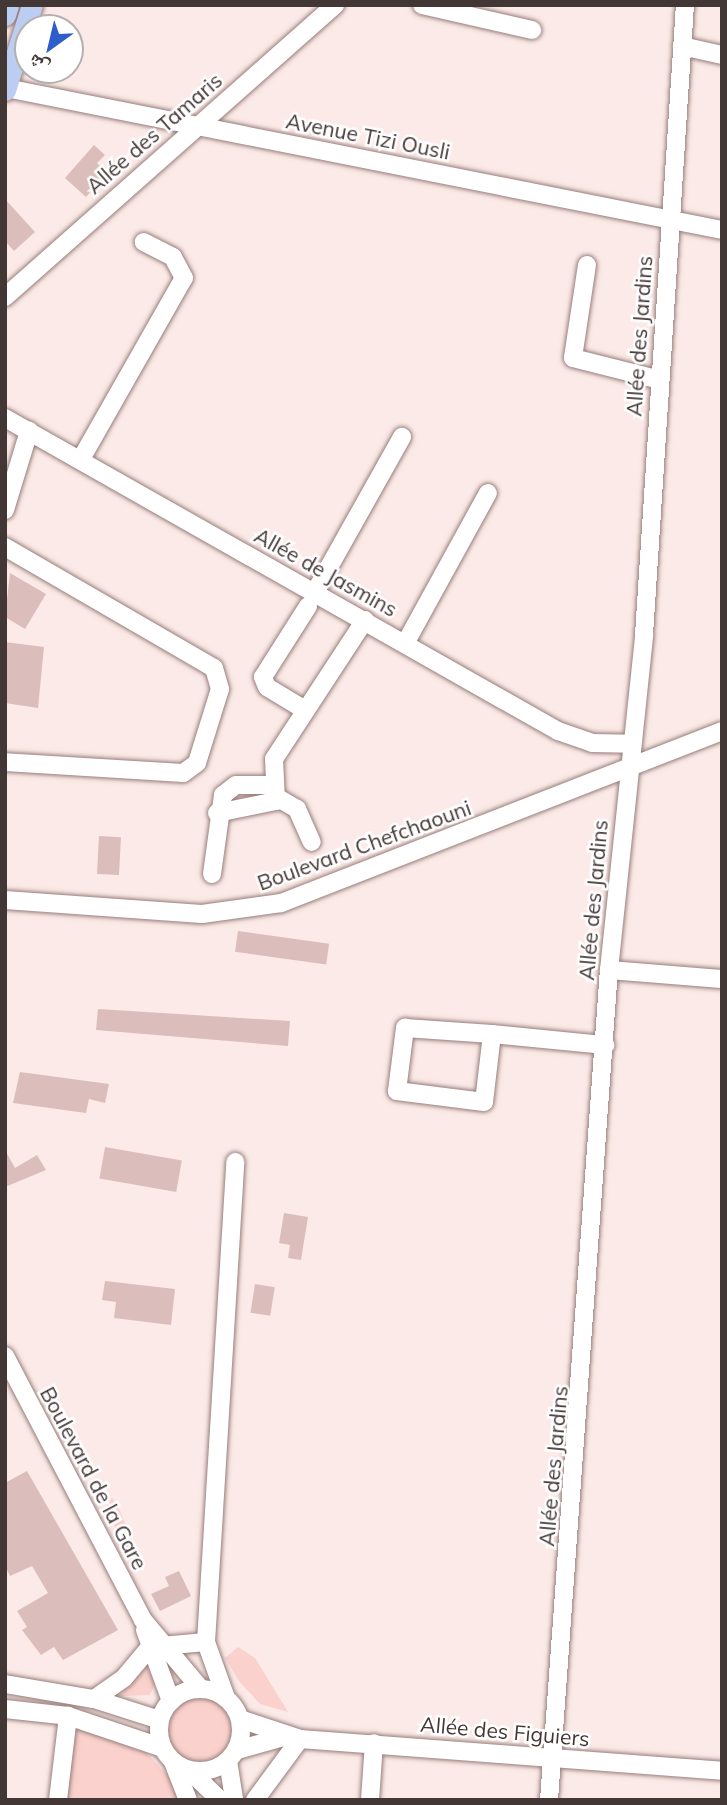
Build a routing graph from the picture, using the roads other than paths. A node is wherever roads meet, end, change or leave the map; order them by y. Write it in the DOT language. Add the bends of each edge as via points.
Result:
graph roads {
  1 [pos="8,5"];
  2 [pos="32,5"];
  3 [pos="335,5"];
  4 [pos="422,5"];
  5 [pos="685,5"];
  6 [pos="5,15"];
  7 [pos="532,30"];
  8 [pos="682,46"];
  9 [pos="722,55"];
  10 [pos="6,89"];
  11 [pos="196,126"];
  12 [pos="670,219"];
  13 [pos="722,230"];
  14 [pos="144,242"];
  15 [pos="587,265"];
  16 [pos="5,297"];
  17 [pos="660,380"];
  18 [pos="5,418"];
  19 [pos="29,432"];
  20 [pos="402,437"];
  21 [pos="81,459"];
  22 [pos="488,493"];
  23 [pos="5,510"];
  24 [pos="5,547"];
  25 [pos="312,599"];
  26 [pos="365,620"];
  27 [pos="406,642"];
  28 [pos="305,710"];
  29 [pos="722,731"];
  30 [pos="631,744"];
  31 [pos="5,762"];
  32 [pos="627,764"];
  33 [pos="276,791"];
  34 [pos="217,813"];
  35 [pos="312,842"];
  36 [pos="212,874"];
  37 [pos="5,900"];
  38 [pos="609,970"];
  39 [pos="722,979"];
  40 [pos="492,1034"];
  41 [pos="605,1045"];
  42 [pos="235,1162"];
  43 [pos="5,1356"];
  44 [pos="206,1642"];
  45 [pos="155,1647"];
  46 [pos="5,1684"];
  47 [pos="201,1689"];
  48 [pos="226,1698"];
  49 [pos="94,1699"];
  50 [pos="171,1701"];
  51 [pos="5,1709"];
  52 [pos="68,1716"];
  53 [pos="240,1719"];
  54 [pos="160,1720"];
  55 [pos="292,1738"];
  56 [pos="374,1743"];
  57 [pos="168,1755"];
  58 [pos="233,1756"];
  59 [pos="552,1758"];
  60 [pos="190,1771"];
  61 [pos="722,1771"];
  62 [pos="58,1800"];
  63 [pos="188,1800"];
  64 [pos="219,1800"];
  65 [pos="233,1800"];
  66 [pos="255,1800"];
  67 [pos="370,1800"];
  68 [pos="549,1800"];
  1 -- 6 [label="main road"];
  2 -- 10 [label="main road"];
  3 -- 11 [label="street, Allée des Tamaris"];
  4 -- 7 [label="street"];
  5 -- 8 [label="street, Allée des Jardins"];
  8 -- 9 [label="street"];
  8 -- 12 [label="street, Allée des Jardins"];
  10 -- 11 [label="street, Avenue Tizi Ousli"];
  11 -- 12 [label="street, Avenue Tizi Ousli"];
  11 -- 16 [label="street, Allée des Tamaris"];
  12 -- 13 [label="street, Avenue Tizi Ousli"];
  12 -- 17 [label="street, Allée des Jardins"];
  14 -- 21 [label="street" via="173,257 184,278"];
  15 -- 17 [label="street" via="573,358"];
  17 -- 30 [label="street, Allée des Jardins"];
  18 -- 19 [label="street, Allée de Jasmins"];
  19 -- 21 [label="street, Allée de Jasmins"];
  19 -- 23 [label="street"];
  20 -- 25 [label="street"];
  21 -- 25 [label="street, Allée de Jasmins"];
  22 -- 27 [label="street"];
  24 -- 31 [label="street" via="214,668 220,689 197,763 183,773"];
  25 -- 26 [label="street, Allée de Jasmins"];
  25 -- 28 [label="street" via="263,677 267,687"];
  26 -- 27 [label="street, Allée de Jasmins"];
  26 -- 28 [label="street"];
  27 -- 30 [label="street, Allée de Jasmins" via="558,731 592,743"];
  28 -- 33 [label="street" via="274,759"];
  29 -- 32 [label="street, Boulevard Chefchaouni"];
  30 -- 32 [label="street, Allée des Jardins"];
  32 -- 37 [label="street, Boulevard Chefchaouni" via="459,837 250,910 146,913"];
  32 -- 38 [label="street, Allée des Jardins"];
  33 -- 34 [label="street" via="270,806"];
  33 -- 34 [label="street" via="231,787"];
  33 -- 35 [label="street" via="297,809"];
  34 -- 36 [label="street"];
  38 -- 39 [label="street"];
  38 -- 41 [label="street, Allée des Jardins"];
  40 -- 40 [label="street" via="401,1029 397,1091 484,1102"];
  40 -- 41 [label="street"];
  41 -- 59 [label="street, Allée des Jardins"];
  42 -- 44 [label="street"];
  43 -- 45 [label="street, Boulevard de la Gare"];
  44 -- 45 [label="street"];
  44 -- 48 [label="street"];
  45 -- 47 [label="street, Boulevard de la Gare"];
  45 -- 49 [label="street"];
  45 -- 50 [label="street, Boulevard de la Gare"];
  46 -- 49 [label="street"];
  47 -- 48 [label="street"];
  47 -- 50 [label="street"];
  48 -- 53 [label="street"];
  49 -- 54 [label="street"];
  50 -- 54 [label="street"];
  51 -- 52 [label="street"];
  52 -- 57 [label="street"];
  52 -- 62 [label="street"];
  53 -- 55 [label="street, Allée des Figuiers"];
  53 -- 58 [label="street"];
  54 -- 57 [label="street"];
  55 -- 56 [label="street, Allée des Figuiers"];
  55 -- 58 [label="street, Allée des Figuiers"];
  55 -- 66 [label="street"];
  56 -- 59 [label="street, Allée des Figuiers"];
  56 -- 67 [label="street"];
  57 -- 60 [label="street"];
  57 -- 63 [label="street"];
  58 -- 60 [label="street" via="211,1771"];
  58 -- 65 [label="street"];
  59 -- 61 [label="street, Allée des Figuiers"];
  59 -- 68 [label="street, Allée des Jardins"];
  60 -- 64 [label="street"];
}
